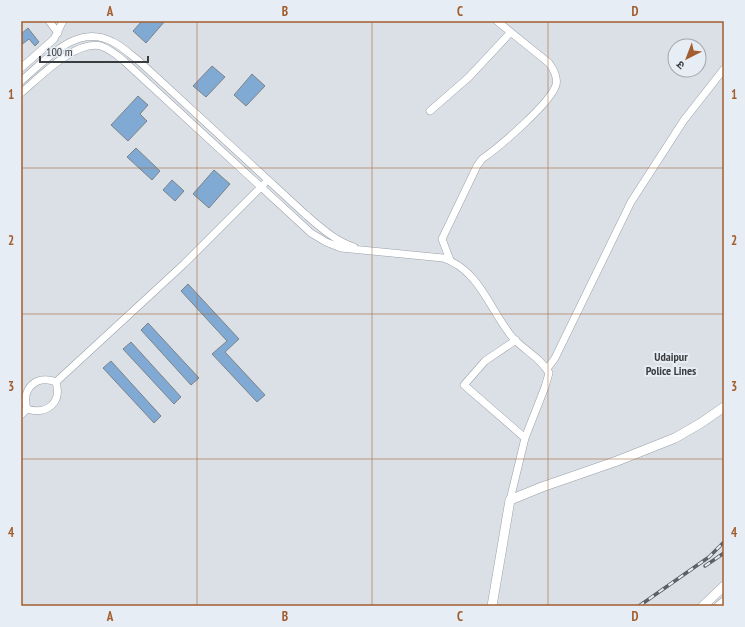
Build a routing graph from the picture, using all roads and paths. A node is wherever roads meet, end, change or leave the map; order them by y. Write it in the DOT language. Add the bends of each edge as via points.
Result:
graph roads {
  1 [pos="49,21"];
  2 [pos="63,21"];
  3 [pos="497,21"];
  4 [pos="512,32"];
  5 [pos="58,33"];
  6 [pos="21,68"];
  7 [pos="724,69"];
  8 [pos="21,81"];
  9 [pos="21,93"];
  10 [pos="430,111"];
  11 [pos="268,181"];
  12 [pos="262,187"];
  13 [pos="361,250"];
  14 [pos="450,260"];
  15 [pos="516,340"];
  16 [pos="546,369"];
  17 [pos="56,382"];
  18 [pos="724,407"];
  19 [pos="27,409"];
  20 [pos="21,415"];
  21 [pos="525,438"];
  22 [pos="510,500"];
  23 [pos="724,586"];
  24 [pos="724,602"];
  25 [pos="492,606"];
  26 [pos="703,606"];
  27 [pos="720,606"];
  1 -- 5 [label="street"];
  2 -- 5 [label="street"];
  3 -- 4 [label="street"];
  4 -- 10 [label="street" via="469,77"];
  4 -- 14 [label="street" via="549,63 555,72 556,84 549,97 533,115 477,166 442,239"];
  5 -- 6 [label="street"];
  7 -- 16 [label="street" via="684,120 631,202 555,358"];
  8 -- 11 [label="street" via="74,40 90,36 108,40 140,62"];
  9 -- 12 [label="street" via="74,50 87,46 101,46 124,61"];
  11 -- 12 [label="street"];
  11 -- 13 [label="street" via="327,232"];
  12 -- 13 [label="street" via="318,238 334,246"];
  12 -- 17 [label="street" via="184,264"];
  13 -- 14 [label="street"];
  14 -- 15 [label="street" via="476,282"];
  15 -- 16 [label="street"];
  15 -- 21 [label="street" via="486,360 464,385"];
  16 -- 21 [label="street" via="548,376 545,387"];
  17 -- 19 [label="street" via="56,398 49,408 38,411"];
  17 -- 19 [label="street" via="47,380 32,384 26,394"];
  18 -- 22 [label="main road" via="675,438"];
  19 -- 20 [label="street"];
  21 -- 22 [label="street"];
  22 -- 25 [label="main road"];
  23 -- 26 [label="main road"];
  24 -- 27 [label="main road"];
}
